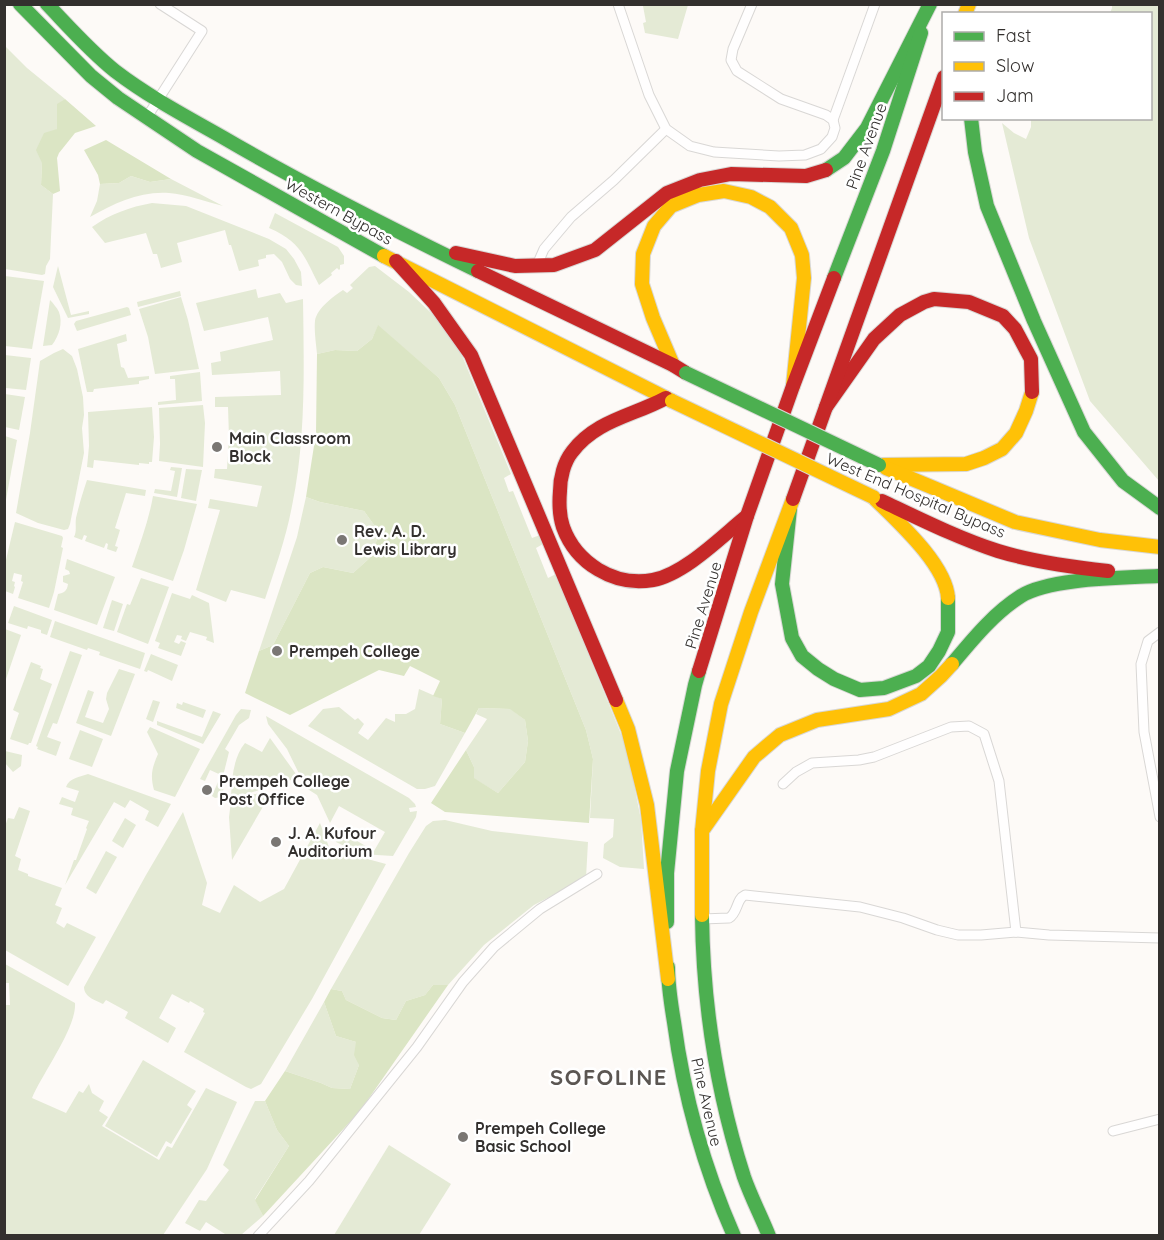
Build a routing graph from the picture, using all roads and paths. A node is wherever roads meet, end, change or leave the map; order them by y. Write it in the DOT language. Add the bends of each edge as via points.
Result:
graph roads {
  1 [pos="20,4"];
  2 [pos="47,4"];
  3 [pos="160,4"];
  4 [pos="618,4"];
  5 [pos="752,4"];
  6 [pos="875,4"];
  7 [pos="930,4"];
  8 [pos="942,83"];
  9 [pos="158,100"];
  10 [pos="147,117"];
  11 [pos="833,120"];
  12 [pos="971,120"];
  13 [pos="666,129"];
  14 [pos="427,246"];
  15 [pos="396,261"];
  16 [pos="537,265"];
  17 [pos="673,365"];
  18 [pos="686,372"];
  19 [pos="793,386"];
  20 [pos="669,400"];
  21 [pos="826,406"];
  22 [pos="879,465"];
  23 [pos="873,497"];
  24 [pos="790,508"];
  25 [pos="1160,508"];
  26 [pos="747,516"];
  27 [pos="1160,547"];
  28 [pos="1159,576"];
  29 [pos="1160,632"];
  30 [pos="783,784"];
  31 [pos="1160,817"];
  32 [pos="702,831"];
  33 [pos="597,874"];
  34 [pos="702,919"];
  35 [pos="1016,932"];
  36 [pos="1160,938"];
  37 [pos="668,980"];
  38 [pos="1160,1119"];
  39 [pos="1113,1131"];
  40 [pos="258,1236"];
  41 [pos="734,1236"];
  42 [pos="769,1236"];
  1 -- 10 [label="main road, Western Bypass" via="91,76"];
  2 -- 9 [label="main road, Western Bypass" via="95,54"];
  3 -- 9 [label="street" via="202,32"];
  4 -- 13 [label="street" via="649,95"];
  5 -- 11 [label="street" via="733,49 731,60 737,71 781,99"];
  6 -- 11 [label="street"];
  7 -- 16 [label="main road" via="867,128 844,158 827,170 806,176 731,174 700,180 667,193 595,250 554,265"];
  7 -- 19 [label="main road, Pine Avenue" via="883,151"];
  8 -- 21 [label="main road"];
  9 -- 10 [label="street"];
  9 -- 14 [label="main road, Western Bypass" via="276,168"];
  10 -- 15 [label="main road, Western Bypass" via="197,151"];
  11 -- 13 [label="street" via="832,137 821,149 804,155 714,152 690,146"];
  12 -- 25 [label="main road" via="987,206 1084,432 1123,481"];
  13 -- 16 [label="street" via="571,217 544,249"];
  14 -- 16 [label="main road" via="515,266"];
  14 -- 17 [label="main road, Western Bypass"];
  15 -- 20 [label="main road, Western Bypass"];
  15 -- 37 [label="main road" via="434,303 471,355 628,729 647,805"];
  17 -- 18 [label="main road, Western Bypass"];
  17 -- 19 [label="main road" via="642,284 643,254 654,226 671,206 698,195 724,191 750,196 770,207 791,228 802,255 802,308"];
  18 -- 22 [label="main road, West End Hospital Bypass, bridge"];
  19 -- 26 [label="main road, Pine Avenue"];
  20 -- 23 [label="main road, West End Hospital Bypass, bridge"];
  20 -- 26 [label="main road" via="596,429 571,454 562,472 557,499 562,528 573,550 587,563 612,576 631,581 652,580 686,565"];
  21 -- 22 [label="main road" via="874,339 900,315 924,302 969,302 1003,316 1015,329 1031,359 1033,390 1016,433 1002,449 966,464"];
  21 -- 24 [label="main road"];
  22 -- 27 [label="main road, West End Hospital Bypass" via="1015,522 1100,540"];
  23 -- 24 [label="main road" via="918,542 948,593 948,632 929,666 916,676 884,688 860,690 834,679 802,656 792,638 782,584"];
  23 -- 28 [label="main road, West End Hospital Bypass" via="981,545 1073,568"];
  24 -- 32 [label="main road" via="722,704 708,771"];
  26 -- 37 [label="main road, Pine Avenue" via="695,685 677,771 667,873"];
  28 -- 32 [label="main road" via="1071,582 1023,595 992,618 921,694 889,709 817,720 780,735 754,757"];
  29 -- 31 [label="street" via="1149,640 1141,664 1144,732"];
  30 -- 35 [label="street" via="812,763 874,757 951,726 969,726 984,734 999,781"];
  32 -- 34 [label="main road"];
  33 -- 40 [label="street" via="540,909 494,947 316,1173"];
  34 -- 35 [label="street" via="729,918 745,895 860,908 958,935"];
  34 -- 42 [label="main road" via="705,991 726,1113 745,1179"];
  35 -- 36 [label="street"];
  37 -- 41 [label="main road, Pine Avenue" via="683,1079 699,1145"];
  38 -- 39 [label="street"];
}
